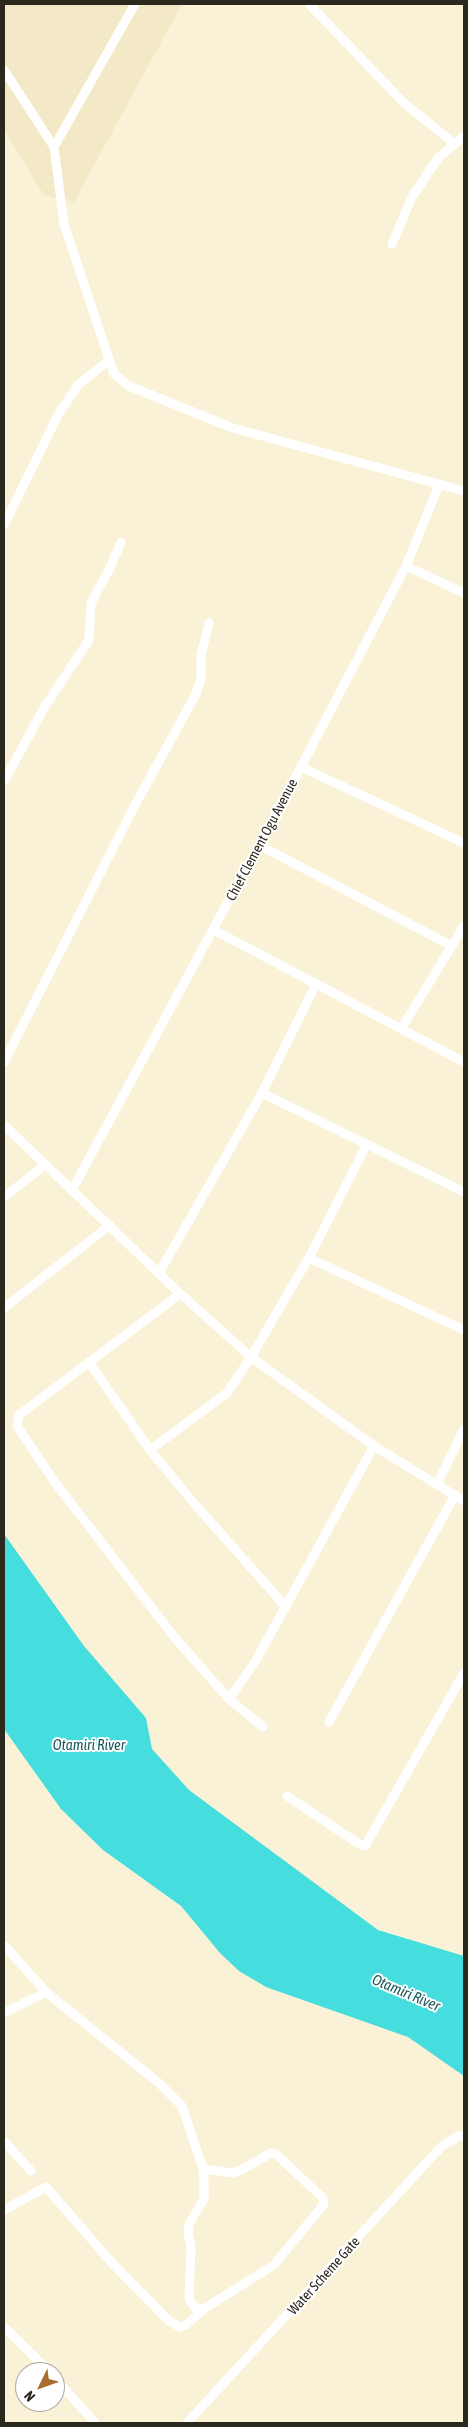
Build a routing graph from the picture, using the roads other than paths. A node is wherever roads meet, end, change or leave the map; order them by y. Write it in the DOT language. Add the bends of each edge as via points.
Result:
graph roads {
  1 [pos="135,4"];
  2 [pos="309,4"];
  3 [pos="4,70"];
  4 [pos="464,136"];
  5 [pos="455,144"];
  6 [pos="54,147"];
  7 [pos="392,244"];
  8 [pos="108,361"];
  9 [pos="439,485"];
  10 [pos="464,491"];
  11 [pos="4,525"];
  12 [pos="121,542"];
  13 [pos="406,566"];
  14 [pos="464,593"];
  15 [pos="210,623"];
  16 [pos="301,767"];
  17 [pos="4,781"];
  18 [pos="464,843"];
  19 [pos="259,845"];
  20 [pos="464,926"];
  21 [pos="214,930"];
  22 [pos="452,946"];
  23 [pos="316,984"];
  24 [pos="401,1029"];
  25 [pos="4,1062"];
  26 [pos="464,1062"];
  27 [pos="262,1093"];
  28 [pos="4,1125"];
  29 [pos="367,1144"];
  30 [pos="45,1165"];
  31 [pos="72,1190"];
  32 [pos="464,1192"];
  33 [pos="4,1197"];
  34 [pos="110,1225"];
  35 [pos="309,1258"];
  36 [pos="159,1273"];
  37 [pos="180,1294"];
  38 [pos="4,1308"];
  39 [pos="464,1330"];
  40 [pos="251,1357"];
  41 [pos="89,1362"];
  42 [pos="464,1429"];
  43 [pos="374,1446"];
  44 [pos="150,1450"];
  45 [pos="437,1484"];
  46 [pos="455,1495"];
  47 [pos="464,1501"];
  48 [pos="286,1606"];
  49 [pos="464,1673"];
  50 [pos="229,1700"];
  51 [pos="329,1722"];
  52 [pos="263,1727"];
  53 [pos="287,1796"];
  54 [pos="4,1945"];
  55 [pos="46,1992"];
  56 [pos="4,2013"];
  57 [pos="464,2136"];
  58 [pos="4,2141"];
  59 [pos="203,2169"];
  60 [pos="31,2171"];
  61 [pos="4,2210"];
  62 [pos="205,2308"];
  63 [pos="4,2327"];
  64 [pos="40,2362"];
  65 [pos="65,2389"];
  66 [pos="95,2423"];
  67 [pos="187,2423"];
  1 -- 6 [label="street"];
  2 -- 5 [label="street" via="404,103"];
  3 -- 6 [label="street"];
  4 -- 5 [label="street"];
  5 -- 7 [label="street" via="438,158 412,197"];
  6 -- 8 [label="street" via="64,224"];
  8 -- 9 [label="street" via="114,374 128,386 233,428"];
  8 -- 11 [label="street" via="78,385 58,415"];
  9 -- 10 [label="street"];
  9 -- 13 [label="street, Chief Clement Ogu Avenue"];
  12 -- 17 [label="street" via="91,603 89,640 44,708"];
  13 -- 14 [label="street"];
  13 -- 16 [label="street, Chief Clement Ogu Avenue"];
  15 -- 25 [label="street" via="201,655 196,694 135,805"];
  16 -- 18 [label="street"];
  16 -- 19 [label="street, Chief Clement Ogu Avenue"];
  19 -- 21 [label="street, Chief Clement Ogu Avenue"];
  19 -- 22 [label="street"];
  20 -- 22 [label="street"];
  21 -- 23 [label="street"];
  21 -- 31 [label="street, Chief Clement Ogu Avenue"];
  22 -- 24 [label="street"];
  23 -- 24 [label="street"];
  23 -- 27 [label="street"];
  24 -- 26 [label="street"];
  27 -- 29 [label="street"];
  27 -- 36 [label="street"];
  28 -- 30 [label="street"];
  29 -- 32 [label="street"];
  29 -- 35 [label="street"];
  30 -- 31 [label="street"];
  30 -- 33 [label="street"];
  31 -- 34 [label="street"];
  34 -- 36 [label="street"];
  34 -- 38 [label="street"];
  35 -- 39 [label="street"];
  35 -- 40 [label="street"];
  36 -- 37 [label="street"];
  37 -- 40 [label="street"];
  37 -- 41 [label="street"];
  40 -- 43 [label="street"];
  40 -- 44 [label="street" via="227,1393"];
  41 -- 44 [label="street"];
  41 -- 50 [label="street" via="20,1415 17,1426 54,1480 169,1630"];
  42 -- 45 [label="street"];
  43 -- 45 [label="street"];
  43 -- 48 [label="street"];
  44 -- 48 [label="street" via="192,1502"];
  45 -- 46 [label="street"];
  46 -- 47 [label="street"];
  46 -- 51 [label="street"];
  48 -- 50 [label="street" via="255,1662"];
  49 -- 53 [label="street" via="365,1846"];
  50 -- 52 [label="street"];
  54 -- 55 [label="street"];
  55 -- 56 [label="street"];
  55 -- 59 [label="street" via="175,2097 182,2106"];
  57 -- 67 [label="street, Water Scheme Gate" via="458,2136 441,2147"];
  58 -- 60 [label="street"];
  59 -- 62 [label="street" via="204,2199 189,2224 188,2232 191,2247 189,2298 197,2309"];
  59 -- 62 [label="street" via="233,2173 271,2153 322,2198 324,2204 274,2265"];
  61 -- 62 [label="street" via="46,2187 111,2262 169,2321 180,2327 186,2325"];
  63 -- 64 [label="street"];
  65 -- 66 [label="street"];
}
